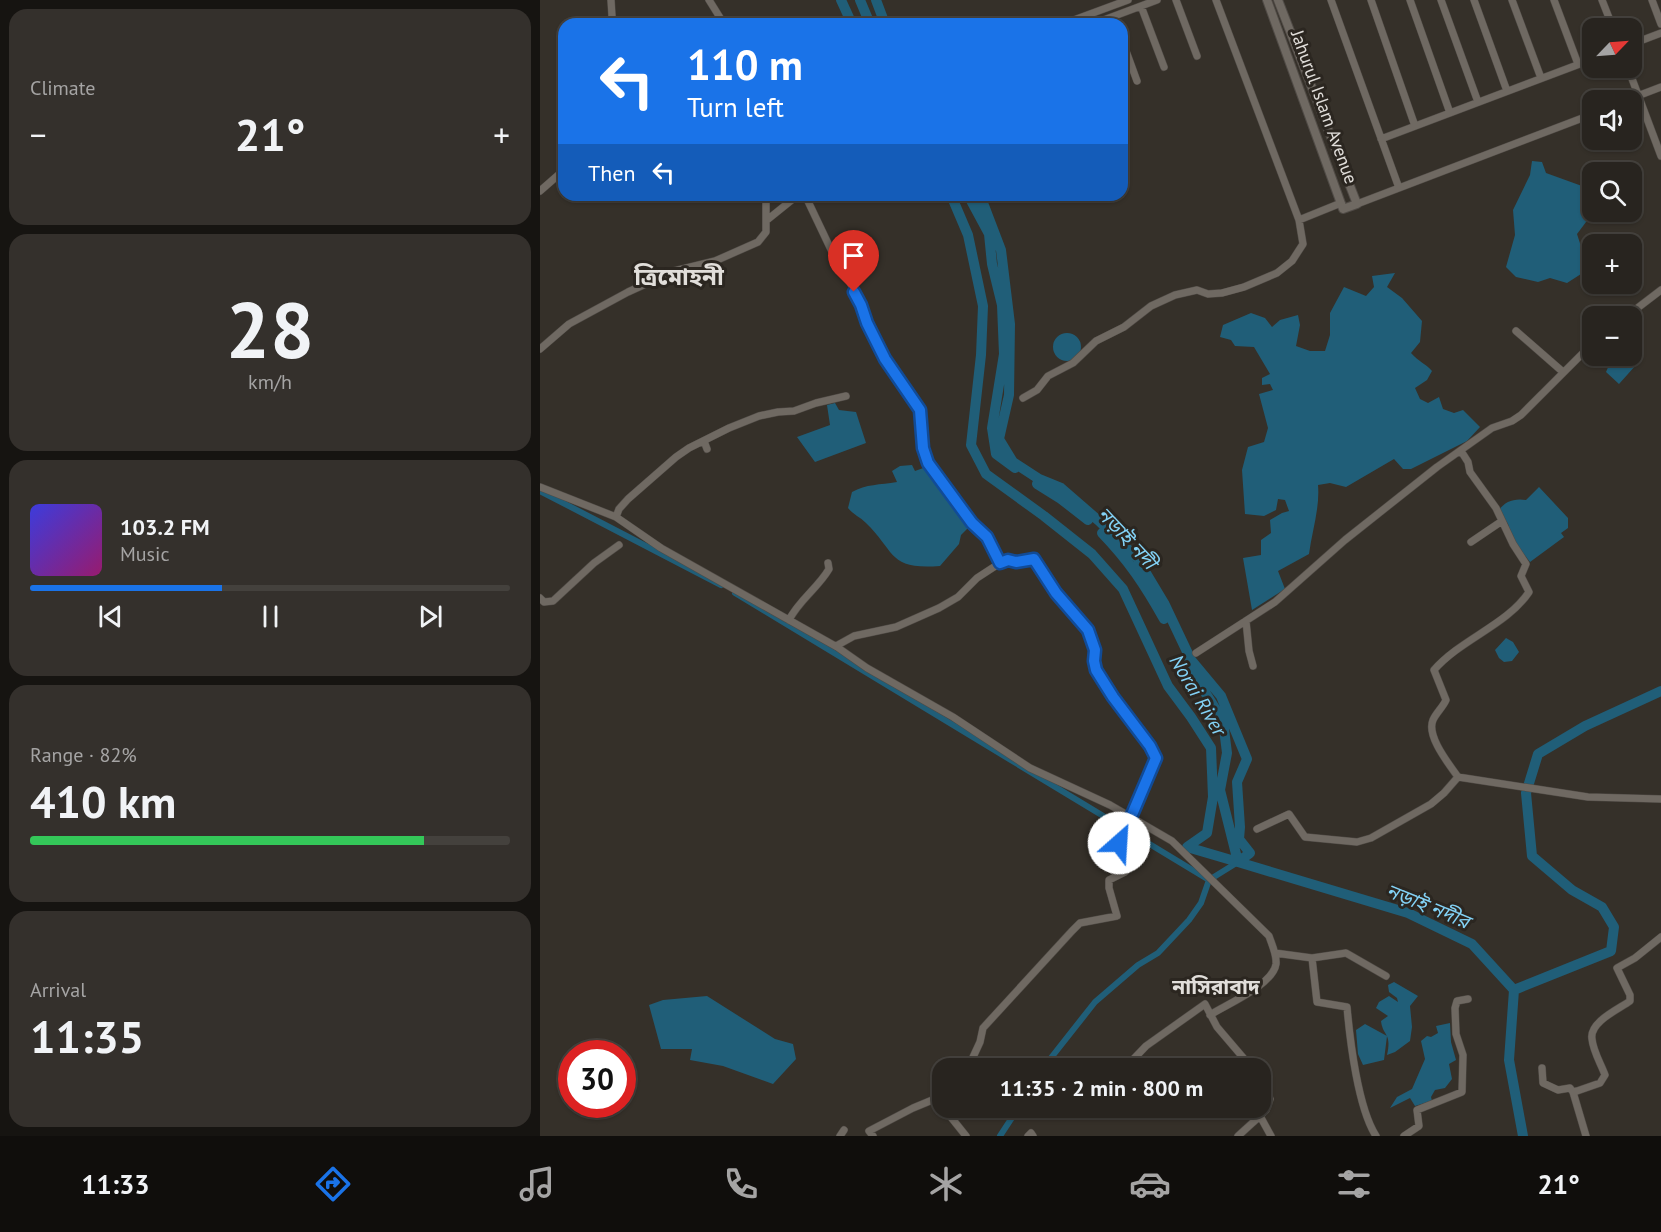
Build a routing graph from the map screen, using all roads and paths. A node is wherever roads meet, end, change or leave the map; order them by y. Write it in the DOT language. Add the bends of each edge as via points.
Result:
graph roads {
  1 [pos="611,0"];
  2 [pos="709,0"];
  3 [pos="1128,0"];
  4 [pos="1157,0"];
  5 [pos="1176,0"];
  6 [pos="1216,0"];
  7 [pos="1267,0"];
  8 [pos="1278,0"];
  9 [pos="1330,0"];
  10 [pos="1371,0"];
  11 [pos="1410,0"];
  12 [pos="1441,0"];
  13 [pos="1474,0"];
  14 [pos="1512,0"];
  15 [pos="1554,0"];
  16 [pos="1602,0"];
  17 [pos="1652,0"];
  18 [pos="1141,6"];
  19 [pos="611,18"];
  20 [pos="720,18"];
  21 [pos="1079,18"];
  22 [pos="1119,18"];
  23 [pos="1609,18"];
  24 [pos="1661,24"];
  25 [pos="1661,33"];
  26 [pos="1642,40"];
  27 [pos="1128,56"];
  28 [pos="1197,56"];
  29 [pos="1582,63"];
  30 [pos="1578,64"];
  31 [pos="1164,68"];
  32 [pos="1541,78"];
  33 [pos="1137,81"];
  34 [pos="1661,87"];
  35 [pos="1507,91"];
  36 [pos="1642,95"];
  37 [pos="1478,102"];
  38 [pos="1642,104"];
  39 [pos="1450,112"];
  40 [pos="1582,118"];
  41 [pos="1415,126"];
  42 [pos="1381,139"];
  43 [pos="1661,156"];
  44 [pos="558,175"];
  45 [pos="1399,188"];
  46 [pos="540,190"];
  47 [pos="766,201"];
  48 [pos="791,201"];
  49 [pos="808,201"];
  50 [pos="1341,203"];
  51 [pos="1357,204"];
  52 [pos="1299,219"];
  53 [pos="767,220"];
  54 [pos="1661,290"];
  55 [pos="1640,306"];
  56 [pos="1516,331"];
  57 [pos="540,349"];
  58 [pos="1582,354"];
  59 [pos="1563,372"];
  60 [pos="846,396"];
  61 [pos="1023,398"];
  62 [pos="704,441"];
  63 [pos="707,449"];
  64 [pos="1461,451"];
  65 [pos="540,487"];
  66 [pos="616,517"];
  67 [pos="1502,521"];
  68 [pos="1472,542"];
  69 [pos="619,545"];
  70 [pos="828,563"];
  71 [pos="1000,563"];
  72 [pos="540,597"];
  73 [pos="789,620"];
  74 [pos="1246,621"];
  75 [pos="836,646"];
  76 [pos="1196,653"];
  77 [pos="1253,666"];
  78 [pos="1460,778"];
  79 [pos="1661,799"];
  80 [pos="1131,817"];
  81 [pos="1257,829"];
  82 [pos="1661,937"];
  83 [pos="1275,953"];
  84 [pos="1312,958"];
  85 [pos="1386,976"];
  86 [pos="1468,999"];
  87 [pos="1210,1014"];
  88 [pos="973,1058"];
  89 [pos="1135,1058"];
  90 [pos="1243,1058"];
  91 [pos="1542,1068"];
  92 [pos="1573,1092"];
  93 [pos="932,1100"];
  94 [pos="952,1118"];
  95 [pos="1258,1118"];
  96 [pos="1261,1118"];
  97 [pos="873,1136"];
  98 [pos="966,1136"];
  99 [pos="1028,1136"];
  100 [pos="1033,1136"];
  101 [pos="1238,1136"];
  102 [pos="1270,1136"];
  103 [pos="1376,1136"];
  104 [pos="1404,1136"];
  105 [pos="1586,1136"];
  1 -- 19 [label="street"];
  2 -- 20 [label="street"];
  3 -- 21 [label="street"];
  4 -- 18 [label="street"];
  5 -- 28 [label="street"];
  6 -- 52 [label="street"];
  7 -- 50 [label="street, Jahurul Islam Avenue"];
  8 -- 51 [label="street, Jahurul Islam Avenue"];
  9 -- 42 [label="street"];
  10 -- 41 [label="street"];
  11 -- 39 [label="street"];
  12 -- 37 [label="street"];
  13 -- 35 [label="street"];
  14 -- 32 [label="street"];
  15 -- 30 [label="street"];
  16 -- 23 [label="street"];
  17 -- 24 [label="street"];
  18 -- 22 [label="street"];
  18 -- 31 [label="street"];
  25 -- 26 [label="street"];
  27 -- 33 [label="street"];
  29 -- 30 [label="street"];
  30 -- 32 [label="street"];
  32 -- 35 [label="street"];
  34 -- 36 [label="street"];
  35 -- 37 [label="street"];
  37 -- 39 [label="street"];
  38 -- 43 [label="street"];
  39 -- 41 [label="street"];
  40 -- 45 [label="street"];
  41 -- 42 [label="street"];
  42 -- 45 [label="street"];
  44 -- 46 [label="street"];
  45 -- 51 [label="street"];
  47 -- 53 [label="street"];
  48 -- 53 [label="street"];
  49 -- 71 [label="street" via="874,339 920,410 928,463 972,523 987,537"];
  50 -- 51 [label="street, Jahurul Islam Avenue" via="1343,209"];
  50 -- 52 [label="street"];
  52 -- 61 [label="street" via="1304,244 1277,273 1245,287 1208,294 1197,290 1151,306 1124,327 1096,341 1073,363 1048,376 1037,390"];
  53 -- 57 [label="street" via="766,232 758,242 647,283 577,319"];
  54 -- 55 [label="street"];
  56 -- 59 [label="street"];
  58 -- 59 [label="street"];
  59 -- 64 [label="street" via="1521,415 1492,428"];
  60 -- 62 [label="street" via="759,417"];
  62 -- 63 [label="street"];
  62 -- 66 [label="street" via="676,457 619,509"];
  64 -- 67 [label="street"];
  64 -- 74 [label="street" via="1388,504 1280,598"];
  65 -- 66 [label="street"];
  66 -- 73 [label="street" via="661,548"];
  67 -- 68 [label="street"];
  67 -- 78 [label="street" via="1526,564 1521,576 1528,594 1509,614 1462,645 1434,670 1446,700 1432,721 1434,740"];
  69 -- 72 [label="street" via="594,562 553,601 544,602"];
  70 -- 73 [label="street" via="825,576"];
  71 -- 75 [label="street" via="939,608 896,627 854,636"];
  71 -- 80 [label="street" via="1034,559 1088,630 1096,670 1150,746 1156,758"];
  73 -- 75 [label="street"];
  74 -- 76 [label="street"];
  74 -- 77 [label="street"];
  75 -- 80 [label="street" via="1030,768"];
  78 -- 79 [label="street" via="1588,797"];
  78 -- 81 [label="street" via="1431,804 1364,841 1305,837 1289,814"];
  80 -- 83 [label="street" via="1179,846 1269,936"];
  80 -- 88 [label="street" via="1119,843 1125,872 1109,880 1117,916 1080,923 983,1028"];
  82 -- 92 [label="street" via="1617,968 1630,1001 1600,1022 1592,1039 1605,1075 1600,1083"];
  83 -- 84 [label="street"];
  83 -- 87 [label="street" via="1276,965 1268,979"];
  84 -- 85 [label="street" via="1346,952"];
  84 -- 103 [label="street" via="1317,1002 1347,1007 1362,1098"];
  86 -- 104 [label="street" via="1457,1001 1455,1008 1456,1034 1463,1055 1462,1092 1417,1110 1419,1126"];
  87 -- 89 [label="street" via="1205,1004"];
  87 -- 90 [label="street"];
  91 -- 92 [label="street" via="1543,1083"];
  92 -- 105 [label="street"];
  93 -- 97 [label="street" via="869,1131"];
  94 -- 98 [label="street"];
  95 -- 101 [label="street"];
  96 -- 102 [label="street"];
  99 -- 100 [label="street"];
}
